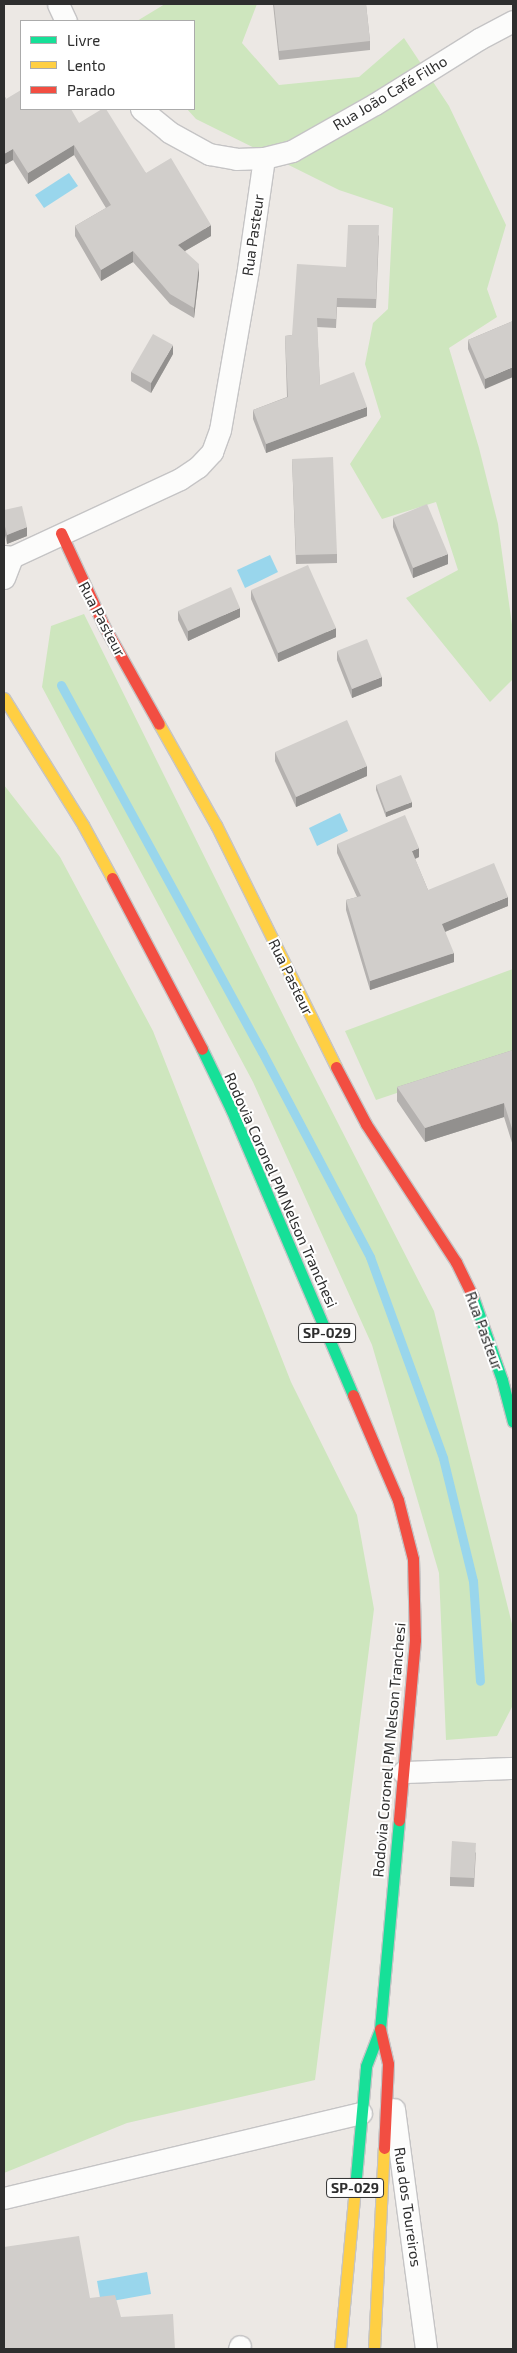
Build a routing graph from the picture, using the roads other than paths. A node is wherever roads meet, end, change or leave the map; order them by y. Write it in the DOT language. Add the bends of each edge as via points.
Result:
graph roads {
  1 [pos="58,4"];
  2 [pos="66,20"];
  3 [pos="513,21"];
  4 [pos="142,110"];
  5 [pos="264,158"];
  6 [pos="61,532"];
  7 [pos="8,556"];
  8 [pos="4,578"];
  9 [pos="4,698"];
  10 [pos="513,1422"];
  11 [pos="513,1768"];
  12 [pos="403,1772"];
  13 [pos="380,2029"];
  14 [pos="388,2064"];
  15 [pos="362,2113"];
  16 [pos="4,2198"];
  17 [pos="340,2349"];
  18 [pos="374,2349"];
  19 [pos="426,2349"];
  1 -- 2 [label="street"];
  3 -- 5 [label="street, Rua João Café Filho" via="292,151"];
  4 -- 5 [label="street" via="169,132 209,154 236,159"];
  5 -- 6 [label="street, Rua Pasteur" via="220,430 212,452 180,480"];
  6 -- 7 [label="street, Rua Pasteur"];
  6 -- 10 [label="main road, Rua Pasteur" via="104,626 216,825 366,1124 456,1262 472,1296 502,1380"];
  7 -- 8 [label="street, Rua Pasteur"];
  9 -- 12 [label="main road, Rodovia Coronel PM Nelson Tranchesi / SP-029" via="83,825 196,1036 266,1185 398,1500 413,1560 415,1640"];
  11 -- 12 [label="street"];
  12 -- 13 [label="main road, Rodovia Coronel PM Nelson Tranchesi / SP-029"];
  13 -- 14 [label="main road, Rodovia Coronel PM Nelson Tranchesi / SP-029"];
  13 -- 15 [label="main road, Rodovia Coronel PM Nelson Tranchesi / SP-029" via="366,2066"];
  14 -- 18 [label="main road, Rodovia Coronel PM Nelson Tranchesi / SP-029"];
  14 -- 19 [label="street, Rua dos Toureiros"];
  15 -- 16 [label="street"];
  15 -- 17 [label="main road, Rodovia Coronel PM Nelson Tranchesi / SP-029"];
}
